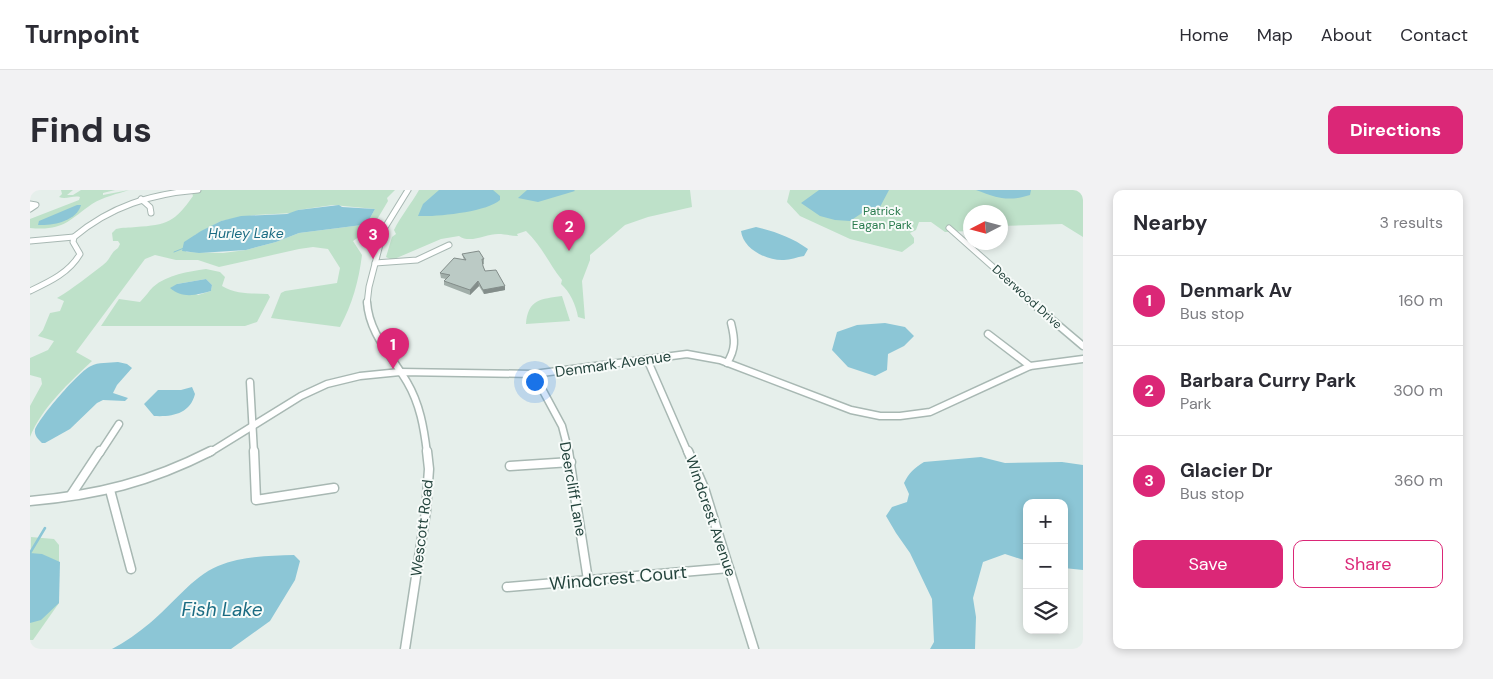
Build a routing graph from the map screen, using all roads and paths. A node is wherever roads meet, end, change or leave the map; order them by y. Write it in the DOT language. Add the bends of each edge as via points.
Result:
graph roads {
  1 [pos="198,190"];
  2 [pos="408,190"];
  3 [pos="167,191"];
  4 [pos="141,198"];
  5 [pos="30,204"];
  6 [pos="30,209"];
  7 [pos="151,213"];
  8 [pos="949,228"];
  9 [pos="74,237"];
  10 [pos="30,241"];
  11 [pos="449,245"];
  12 [pos="375,263"];
  13 [pos="30,291"];
  14 [pos="731,323"];
  15 [pos="988,334"];
  16 [pos="1083,346"];
  17 [pos="647,359"];
  18 [pos="1083,359"];
  19 [pos="727,363"];
  20 [pos="1030,366"];
  21 [pos="400,372"];
  22 [pos="534,374"];
  23 [pos="250,382"];
  24 [pos="119,424"];
  25 [pos="252,427"];
  26 [pos="571,462"];
  27 [pos="510,466"];
  28 [pos="334,488"];
  29 [pos="110,490"];
  30 [pos="71,496"];
  31 [pos="30,501"];
  32 [pos="729,568"];
  33 [pos="130,570"];
  34 [pos="588,580"];
  35 [pos="507,587"];
  36 [pos="405,649"];
  37 [pos="754,649"];
  1 -- 3 [label="street"];
  2 -- 12 [label="street, Wescott Road" via="384,229"];
  3 -- 4 [label="street"];
  4 -- 7 [label="street"];
  4 -- 9 [label="street" via="113,209"];
  5 -- 6 [label="street" via="36,205"];
  8 -- 16 [label="street, Deerwood Drive"];
  9 -- 10 [label="street"];
  9 -- 13 [label="street" via="73,242 80,254 78,259 60,275"];
  11 -- 12 [label="street" via="418,260"];
  12 -- 21 [label="street, Wescott Road" via="368,287 371,324"];
  14 -- 19 [label="street" via="737,343"];
  15 -- 20 [label="street"];
  17 -- 19 [label="street, Denmark Avenue" via="687,354"];
  17 -- 22 [label="street, Denmark Avenue"];
  17 -- 32 [label="street, Windcrest Avenue" via="704,488"];
  18 -- 20 [label="street, Denmark Avenue"];
  19 -- 20 [label="street, Denmark Avenue" via="851,410 896,418 930,412"];
  21 -- 22 [label="street, Denmark Avenue"];
  21 -- 25 [label="street, Denmark Avenue" via="360,376 327,384 301,396"];
  21 -- 36 [label="street, Wescott Road" via="416,401 423,423 429,469"];
  22 -- 26 [label="street, Deercliff Lane" via="562,426"];
  23 -- 25 [label="street"];
  24 -- 30 [label="street"];
  25 -- 28 [label="street" via="256,500"];
  25 -- 29 [label="street, Denmark Avenue" via="184,465"];
  26 -- 27 [label="street"];
  26 -- 34 [label="street, Deercliff Lane"];
  29 -- 30 [label="street, Denmark Avenue"];
  29 -- 33 [label="street"];
  30 -- 31 [label="street, Denmark Avenue"];
  32 -- 34 [label="street, Windcrest Court"];
  32 -- 37 [label="street, Windcrest Avenue"];
  34 -- 35 [label="street, Windcrest Court"];
}
